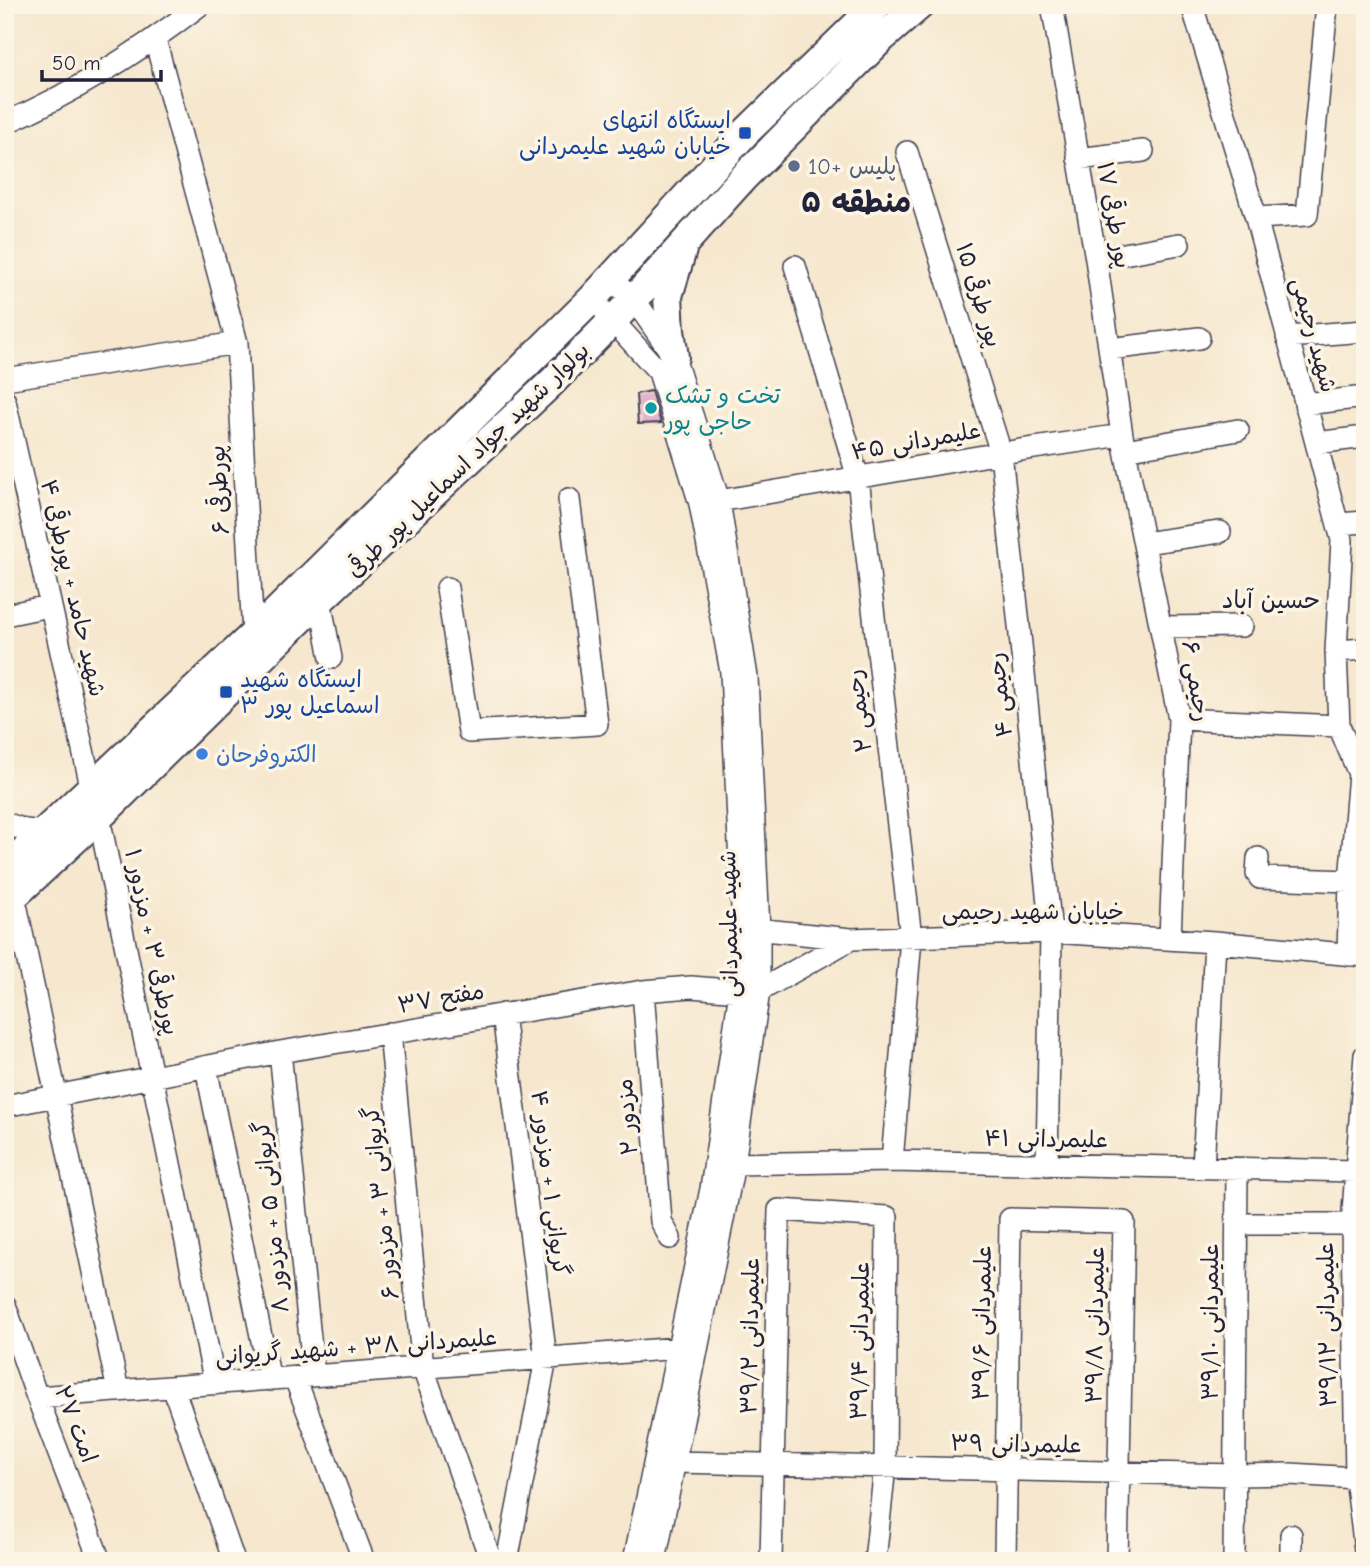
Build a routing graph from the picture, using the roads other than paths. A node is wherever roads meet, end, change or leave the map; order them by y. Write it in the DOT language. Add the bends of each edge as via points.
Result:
graph roads {
  1 [pos="200,5"];
  2 [pos="877,5"];
  3 [pos="920,5"];
  4 [pos="1052,5"];
  5 [pos="1192,5"];
  6 [pos="1327,5"];
  7 [pos="155,39"];
  8 [pos="5,123"];
  9 [pos="907,152"];
  10 [pos="1143,152"];
  11 [pos="1078,159"];
  12 [pos="1256,218"];
  13 [pos="685,242"];
  14 [pos="1179,244"];
  15 [pos="1096,259"];
  16 [pos="795,266"];
  17 [pos="610,279"];
  18 [pos="591,299"];
  19 [pos="634,299"];
  20 [pos="614,320"];
  21 [pos="1365,331"];
  22 [pos="1287,337"];
  23 [pos="1199,338"];
  24 [pos="237,343"];
  25 [pos="1110,349"];
  26 [pos="674,357"];
  27 [pos="5,379"];
  28 [pos="1365,397"];
  29 [pos="5,401"];
  30 [pos="1305,404"];
  31 [pos="1238,430"];
  32 [pos="1365,437"];
  33 [pos="1124,442"];
  34 [pos="1316,443"];
  35 [pos="1001,453"];
  36 [pos="858,478"];
  37 [pos="569,499"];
  38 [pos="709,503"];
  39 [pos="1365,523"];
  40 [pos="1338,524"];
  41 [pos="1220,532"];
  42 [pos="1144,543"];
  43 [pos="447,588"];
  44 [pos="320,600"];
  45 [pos="49,606"];
  46 [pos="5,615"];
  47 [pos="1242,626"];
  48 [pos="1161,627"];
  49 [pos="253,635"];
  50 [pos="1365,649"];
  51 [pos="1336,651"];
  52 [pos="331,658"];
  53 [pos="1179,719"];
  54 [pos="1339,726"];
  55 [pos="1359,761"];
  56 [pos="91,786"];
  57 [pos="99,817"];
  58 [pos="5,823"];
  59 [pos="45,832"];
  60 [pos="1258,858"];
  61 [pos="6,867"];
  62 [pos="1350,881"];
  63 [pos="11,906"];
  64 [pos="751,928"];
  65 [pos="1051,932"];
  66 [pos="911,938"];
  67 [pos="1170,938"];
  68 [pos="851,939"];
  69 [pos="1215,942"];
  70 [pos="1356,956"];
  71 [pos="643,990"];
  72 [pos="749,991"];
  73 [pos="503,1014"];
  74 [pos="390,1033"];
  75 [pos="280,1052"];
  76 [pos="1365,1055"];
  77 [pos="206,1067"];
  78 [pos="153,1078"];
  79 [pos="57,1098"];
  80 [pos="5,1106"];
  81 [pos="892,1161"];
  82 [pos="724,1162"];
  83 [pos="1047,1165"];
  84 [pos="1203,1168"];
  85 [pos="1237,1169"];
  86 [pos="1357,1171"];
  87 [pos="779,1210"];
  88 [pos="1010,1219"];
  89 [pos="1237,1224"];
  90 [pos="1352,1224"];
  91 [pos="670,1238"];
  92 [pos="5,1305"];
  93 [pos="688,1349"];
  94 [pos="546,1359"];
  95 [pos="423,1368"];
  96 [pos="305,1377"];
  97 [pos="270,1380"];
  98 [pos="215,1384"];
  99 [pos="173,1387"];
  100 [pos="118,1391"];
  101 [pos="37,1397"];
  102 [pos="666,1460"];
  103 [pos="773,1464"];
  104 [pos="885,1466"];
  105 [pos="1005,1469"];
  106 [pos="1119,1472"];
  107 [pos="1235,1475"];
  108 [pos="1356,1478"];
  109 [pos="1291,1535"];
  110 [pos="1365,1550"];
  111 [pos="100,1561"];
  112 [pos="234,1561"];
  113 [pos="364,1561"];
  114 [pos="491,1561"];
  115 [pos="507,1561"];
  116 [pos="634,1561"];
  117 [pos="655,1561"];
  118 [pos="771,1561"];
  119 [pos="875,1561"];
  120 [pos="1004,1561"];
  121 [pos="1117,1561"];
  122 [pos="1234,1561"];
  123 [pos="1291,1561"];
  1 -- 7 [label="street"];
  2 -- 17 [label="main road, بولوار شهید جواد اسماعیل پور طرقی" via="745,133"];
  3 -- 13 [label="main road, بولوار شهید جواد اسماعیل پور طرقی" via="743,178"];
  4 -- 11 [label="street, پور طرقی ۱۷"];
  5 -- 12 [label="street, شهید رحیمی"];
  6 -- 12 [label="street" via="1307,215"];
  7 -- 8 [label="street" via="45,106"];
  7 -- 24 [label="street, پورطرقی ۶"];
  9 -- 35 [label="street, پور طرقی ۱۵"];
  10 -- 11 [label="street"];
  11 -- 15 [label="street, پور طرقی ۱۷"];
  12 -- 22 [label="street, شهید رحیمی"];
  13 -- 19 [label="main road, بولوار شهید جواد اسماعیل پور طرقی"];
  13 -- 26 [label="main road" via="668,296"];
  14 -- 15 [label="street"];
  15 -- 25 [label="street, پور طرقی ۱۷"];
  16 -- 36 [label="street, رحیمی ۲"];
  17 -- 18 [label="main road, بولوار شهید جواد اسماعیل پور طرقی"];
  17 -- 19 [label="street, شهید علیمردانی"];
  18 -- 20 [label="street, شهید علیمردانی"];
  18 -- 49 [label="main road, بولوار شهید جواد اسماعیل پور طرقی"];
  19 -- 20 [label="main road, بولوار شهید جواد اسماعیل پور طرقی"];
  19 -- 26 [label="street, شهید علیمردانی"];
  20 -- 38 [label="street, شهید علیمردانی" via="659,372"];
  20 -- 44 [label="main road, بولوار شهید جواد اسماعیل پور طرقی"];
  21 -- 22 [label="street"];
  22 -- 30 [label="street, شهید رحیمی"];
  23 -- 25 [label="street"];
  24 -- 27 [label="street"];
  24 -- 49 [label="street, پورطرقی ۶"];
  25 -- 33 [label="street, پور طرقی ۱۷"];
  26 -- 38 [label="street, شهید علیمردانی"];
  28 -- 30 [label="street"];
  29 -- 45 [label="street, شهید حامد + پورطرقی ۴"];
  30 -- 34 [label="street, شهید رحیمی"];
  31 -- 33 [label="street, علیمردانی ۴۵"];
  32 -- 34 [label="street"];
  33 -- 35 [label="street, علیمردانی ۴۵"];
  33 -- 42 [label="street, رحیمی ۶"];
  34 -- 40 [label="street, شهید رحیمی"];
  35 -- 36 [label="street, علیمردانی ۴۵"];
  35 -- 65 [label="street, رحیمی ۴"];
  36 -- 38 [label="street, علیمردانی ۴۵"];
  36 -- 66 [label="street, رحیمی ۲"];
  37 -- 43 [label="street" via="597,724 469,732"];
  38 -- 64 [label="street, شهید علیمردانی" via="731,672"];
  39 -- 40 [label="street"];
  40 -- 51 [label="street, شهید رحیمی" via="1342,540"];
  41 -- 42 [label="street"];
  42 -- 48 [label="street, رحیمی ۶"];
  44 -- 52 [label="street"];
  44 -- 57 [label="main road, بولوار شهید جواد اسماعیل پور طرقی"];
  45 -- 46 [label="street"];
  45 -- 56 [label="street, شهید حامد + پورطرقی ۴"];
  47 -- 48 [label="street"];
  48 -- 53 [label="street, رحیمی ۶"];
  49 -- 56 [label="main road, بولوار شهید جواد اسماعیل پور طرقی"];
  50 -- 51 [label="street"];
  51 -- 54 [label="street, شهید رحیمی"];
  53 -- 54 [label="street"];
  53 -- 67 [label="street, رحیمی ۶"];
  54 -- 55 [label="street"];
  55 -- 62 [label="street"];
  56 -- 59 [label="main road, بولوار شهید جواد اسماعیل پور طرقی"];
  57 -- 63 [label="main road, بولوار شهید جواد اسماعیل پور طرقی"];
  57 -- 78 [label="street, پورطرقی ۳ + مزدور ۱"];
  58 -- 59 [label="street"];
  59 -- 61 [label="main road, بولوار شهید جواد اسماعیل پور طرقی"];
  60 -- 62 [label="street" via="1260,877"];
  62 -- 70 [label="street"];
  63 -- 79 [label="street"];
  64 -- 68 [label="street, خیابان شهید رحیمی"];
  64 -- 72 [label="street, شهید علیمردانی"];
  65 -- 66 [label="street, خیابان شهید رحیمی"];
  65 -- 67 [label="street, خیابان شهید رحیمی"];
  65 -- 83 [label="street, رحیمی ۴"];
  66 -- 68 [label="street, خیابان شهید رحیمی"];
  66 -- 81 [label="street, رحیمی ۲"];
  67 -- 69 [label="street, خیابان شهید رحیمی"];
  68 -- 72 [label="street"];
  69 -- 70 [label="street, خیابان شهید رحیمی"];
  69 -- 84 [label="street"];
  71 -- 72 [label="street, مفتح ۳۷"];
  71 -- 73 [label="street, مفتح ۳۷"];
  71 -- 91 [label="street, مزدور ۲" via="661,1222"];
  72 -- 82 [label="street, شهید علیمردانی"];
  73 -- 74 [label="street, مفتح ۳۷"];
  73 -- 94 [label="street, گریوانی ۱ + مزدور ۴"];
  74 -- 75 [label="street, مفتح ۳۷"];
  74 -- 95 [label="street, گریوانی ۳ + مزدور ۶"];
  75 -- 77 [label="street, مفتح ۳۷"];
  75 -- 96 [label="street, گریوانی ۵ + مزدور ۸"];
  76 -- 86 [label="street, علیمردانی ۳۹/۱۲"];
  77 -- 78 [label="street, مفتح ۳۷"];
  77 -- 97 [label="street"];
  78 -- 79 [label="street, مفتح ۳۷"];
  78 -- 98 [label="street, پورطرقی ۳ + مزدور ۱"];
  79 -- 80 [label="street, مفتح ۳۷"];
  79 -- 100 [label="street"];
  81 -- 82 [label="street, علیمردانی ۴۱"];
  81 -- 83 [label="street, علیمردانی ۴۱"];
  82 -- 93 [label="street, شهید علیمردانی"];
  83 -- 84 [label="street, علیمردانی ۴۱"];
  84 -- 85 [label="street, علیمردانی ۴۱"];
  85 -- 86 [label="street, علیمردانی ۴۱"];
  85 -- 89 [label="street, علیمردانی ۳۹/۱۰"];
  86 -- 90 [label="street, علیمردانی ۳۹/۱۲"];
  87 -- 103 [label="street, علیمردانی ۳۹/۲"];
  87 -- 104 [label="street, علیمردانی ۳۹/۴" via="887,1217"];
  88 -- 105 [label="street, علیمردانی ۳۹/۶"];
  88 -- 106 [label="street, علیمردانی ۳۹/۸" via="1124,1222"];
  89 -- 90 [label="street"];
  89 -- 107 [label="street, علیمردانی ۳۹/۱۰"];
  90 -- 108 [label="street, علیمردانی ۳۹/۱۲"];
  92 -- 101 [label="street, امت ۲۷"];
  93 -- 94 [label="street, علیمردانی ۳۸ + شهید گریوانی"];
  93 -- 102 [label="street, شهید علیمردانی"];
  94 -- 95 [label="street, علیمردانی ۳۸ + شهید گریوانی"];
  94 -- 115 [label="street, گریوانی ۱ + مزدور ۴"];
  95 -- 96 [label="street, علیمردانی ۳۸ + شهید گریوانی"];
  95 -- 114 [label="street, گریوانی ۳ + مزدور ۶"];
  96 -- 97 [label="street, علیمردانی ۳۸ + شهید گریوانی"];
  96 -- 113 [label="street, گریوانی ۵ + مزدور ۸"];
  97 -- 98 [label="street, علیمردانی ۳۸ + شهید گریوانی"];
  98 -- 99 [label="street, علیمردانی ۳۸ + شهید گریوانی"];
  99 -- 100 [label="street, علیمردانی ۳۸ + شهید گریوانی"];
  99 -- 112 [label="street"];
  100 -- 101 [label="street, علیمردانی ۳۸ + شهید گریوانی"];
  101 -- 111 [label="street, امت ۲۷"];
  102 -- 103 [label="street, علیمردانی ۳۹"];
  102 -- 116 [label="street, شهید علیمردانی"];
  102 -- 117 [label="street, شهید علیمردانی"];
  103 -- 104 [label="street, علیمردانی ۳۹"];
  103 -- 118 [label="street, علیمردانی ۳۹/۲"];
  104 -- 105 [label="street, علیمردانی ۳۹"];
  104 -- 119 [label="street, علیمردانی ۳۹/۴"];
  105 -- 106 [label="street, علیمردانی ۳۹"];
  105 -- 120 [label="street, علیمردانی ۳۹/۶"];
  106 -- 107 [label="street, علیمردانی ۳۹"];
  106 -- 121 [label="street, علیمردانی ۳۹/۸"];
  107 -- 108 [label="street, علیمردانی ۳۹"];
  107 -- 122 [label="street, علیمردانی ۳۹/۱۰"];
  108 -- 110 [label="street, علیمردانی ۳۹/۱۲"];
  109 -- 123 [label="street"];
}
